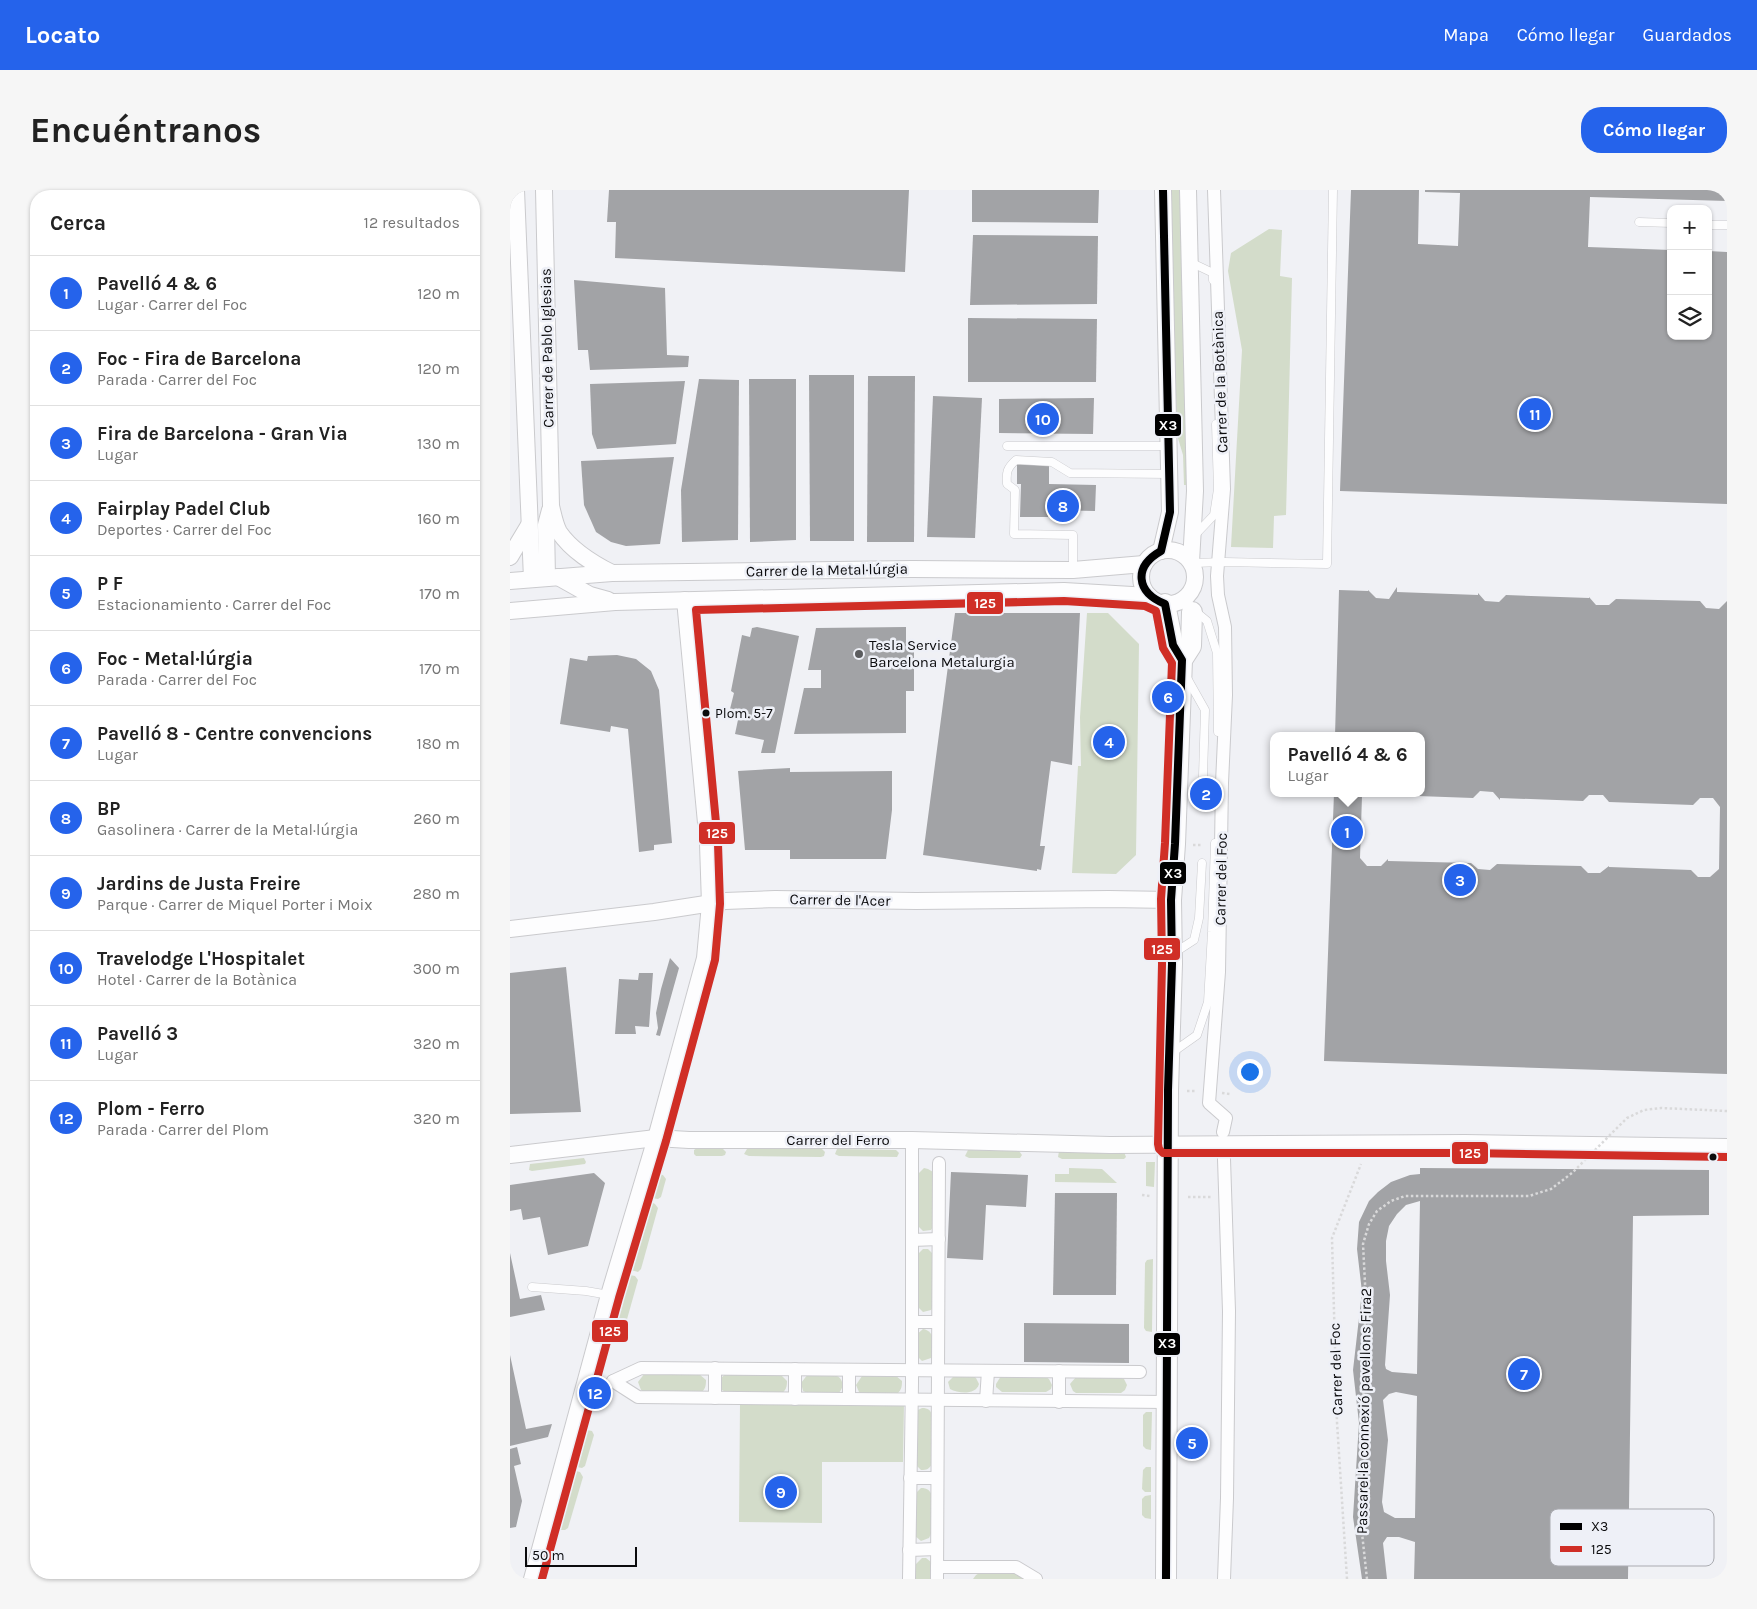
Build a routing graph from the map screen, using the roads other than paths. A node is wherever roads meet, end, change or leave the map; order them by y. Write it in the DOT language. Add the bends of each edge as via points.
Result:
graph roads {
  1 [pos="516,190"];
  2 [pos="544,190"];
  3 [pos="1163,190"];
  4 [pos="1188,190"];
  5 [pos="1214,190"];
  6 [pos="1333,190"];
  7 [pos="1639,222"];
  8 [pos="1667,223"];
  9 [pos="1712,225"];
  10 [pos="1727,225"];
  11 [pos="1190,262"];
  12 [pos="1007,446"];
  13 [pos="1168,446"];
  14 [pos="1169,474"];
  15 [pos="551,506"];
  16 [pos="528,525"];
  17 [pos="1192,538"];
  18 [pos="1161,550"];
  19 [pos="510,557"];
  20 [pos="1191,562"];
  21 [pos="1144,564"];
  22 [pos="1218,568"];
  23 [pos="1073,570"];
  24 [pos="612,573"];
  25 [pos="542,575"];
  26 [pos="510,582"];
  27 [pos="685,600"];
  28 [pos="1157,600"];
  29 [pos="615,602"];
  30 [pos="1192,604"];
  31 [pos="510,611"];
  32 [pos="1182,665"];
  33 [pos="1203,776"];
  34 [pos="1202,863"];
  35 [pos="1172,900"];
  36 [pos="710,904"];
  37 [pos="510,929"];
  38 [pos="1172,954"];
  39 [pos="1169,1055"];
  40 [pos="1223,1132"];
  41 [pos="656,1138"];
  42 [pos="912,1140"];
  43 [pos="1168,1144"];
  44 [pos="1727,1147"];
  45 [pos="510,1155"];
  46 [pos="1224,1161"];
  47 [pos="939,1163"];
  48 [pos="938,1239"];
  49 [pos="912,1240"];
  50 [pos="532,1287"];
  51 [pos="608,1295"];
  52 [pos="912,1322"];
  53 [pos="938,1322"];
  54 [pos="715,1368"];
  55 [pos="795,1369"];
  56 [pos="849,1370"];
  57 [pos="912,1370"];
  58 [pos="938,1370"];
  59 [pos="988,1371"];
  60 [pos="1059,1371"];
  61 [pos="1140,1372"];
  62 [pos="715,1398"];
  63 [pos="795,1399"];
  64 [pos="849,1400"];
  65 [pos="911,1400"];
  66 [pos="938,1400"];
  67 [pos="986,1401"];
  68 [pos="1059,1402"];
  69 [pos="1166,1402"];
  70 [pos="910,1478"];
  71 [pos="937,1478"];
  72 [pos="937,1549"];
  73 [pos="909,1550"];
  74 [pos="937,1573"];
  75 [pos="532,1579"];
  76 [pos="909,1579"];
  77 [pos="1036,1579"];
  78 [pos="1166,1579"];
  79 [pos="1224,1579"];
  1 -- 16 [label="street, Carrer de Pablo Iglesias"];
  2 -- 15 [label="street, Carrer de Pablo Iglesias"];
  3 -- 13 [label="street"];
  4 -- 11 [label="street, Carrer de la Botànica"];
  5 -- 22 [label="street, Carrer de la Botànica" via="1224,489"];
  6 -- 22 [label="lane" via="1327,564"];
  7 -- 8 [label="lane"];
  9 -- 10 [label="lane"];
  11 -- 17 [label="street, Carrer de la Botànica" via="1195,491"];
  11 -- 17 [label="lane" via="1213,273 1218,489 1214,515"];
  12 -- 13 [label="lane"];
  13 -- 14 [label="street"];
  14 -- 18 [label="street" via="1170,512"];
  14 -- 23 [label="lane" via="1070,473 1052,462 1035,460 1016,460 1009,466 1007,484 1015,490 1014,534 1073,535"];
  15 -- 24 [label="street, Carrer de Pablo Iglesias" via="559,531 571,546"];
  15 -- 25 [label="street, Carrer de Pablo Iglesias" via="546,525"];
  16 -- 19 [label="street"];
  16 -- 25 [label="street, Carrer de Pablo Iglesias"];
  17 -- 20 [label="street, Carrer de la Botànica"];
  18 -- 20 [label="street" via="1178,551"];
  18 -- 21 [label="street"];
  20 -- 22 [label="lane"];
  20 -- 30 [label="street" via="1195,573"];
  21 -- 23 [label="street, Carrer de la Metal·lúrgia"];
  21 -- 28 [label="street" via="1141,581 1144,589"];
  22 -- 40 [label="street, Carrer del Foc" via="1218,595 1225,627 1226,695 1219,972 1209,1103 1226,1118"];
  23 -- 24 [label="street, Carrer de la Metal·lúrgia"];
  24 -- 25 [label="street, Carrer de la Metal·lúrgia"];
  25 -- 26 [label="street, Carrer de la Metal·lúrgia"];
  25 -- 29 [label="street"];
  27 -- 28 [label="street, Carrer de la Metal·lúrgia" via="1064,591"];
  27 -- 29 [label="street, Carrer de la Metal·lúrgia"];
  27 -- 36 [label="street" via="708,844"];
  28 -- 30 [label="street" via="1176,603 1182,600"];
  28 -- 32 [label="street"];
  29 -- 31 [label="street, Carrer de la Metal·lúrgia"];
  30 -- 32 [label="street" via="1191,646"];
  30 -- 39 [label="lane" via="1207,620 1217,653 1219,709 1212,932 1208,1002 1198,1035"];
  32 -- 33 [label="lane" via="1205,710"];
  32 -- 35 [label="street"];
  34 -- 38 [label="lane" via="1199,918 1194,940"];
  35 -- 36 [label="street, Carrer de l'Acer" via="775,899 725,900"];
  35 -- 38 [label="street"];
  36 -- 37 [label="street, Carrer de l'Acer"];
  36 -- 41 [label="street" via="705,958"];
  38 -- 39 [label="street"];
  39 -- 43 [label="street"];
  41 -- 42 [label="street, Carrer del Ferro"];
  41 -- 45 [label="street, Carrer del Ferro"];
  41 -- 51 [label="street"];
  42 -- 43 [label="street, Carrer del Ferro"];
  42 -- 49 [label="street"];
  43 -- 44 [label="street, Carrer del Ferro" via="1465,1143"];
  43 -- 69 [label="street"];
  46 -- 79 [label="street" via="1229,1311"];
  47 -- 48 [label="street"];
  48 -- 49 [label="street"];
  48 -- 53 [label="street"];
  49 -- 52 [label="street"];
  50 -- 51 [label="lane"];
  51 -- 75 [label="street"];
  52 -- 53 [label="street"];
  52 -- 57 [label="street"];
  53 -- 58 [label="street"];
  54 -- 55 [label="street"];
  54 -- 62 [label="street"];
  54 -- 62 [label="street" via="641,1368 613,1381 638,1397"];
  55 -- 56 [label="street"];
  55 -- 63 [label="street"];
  56 -- 57 [label="street"];
  56 -- 64 [label="street"];
  57 -- 58 [label="street"];
  57 -- 65 [label="street"];
  58 -- 59 [label="street"];
  58 -- 66 [label="street"];
  59 -- 60 [label="street"];
  59 -- 67 [label="street"];
  60 -- 61 [label="street"];
  60 -- 68 [label="street"];
  62 -- 63 [label="street"];
  63 -- 64 [label="street"];
  64 -- 65 [label="street"];
  65 -- 66 [label="street"];
  65 -- 70 [label="street"];
  66 -- 67 [label="street"];
  66 -- 71 [label="street"];
  67 -- 68 [label="street"];
  68 -- 69 [label="street"];
  69 -- 78 [label="street"];
  70 -- 71 [label="street"];
  70 -- 73 [label="street"];
  71 -- 72 [label="street"];
  72 -- 73 [label="street"];
  72 -- 74 [label="street"];
  73 -- 76 [label="street"];
  74 -- 77 [label="street" via="1016,1567"];
}
